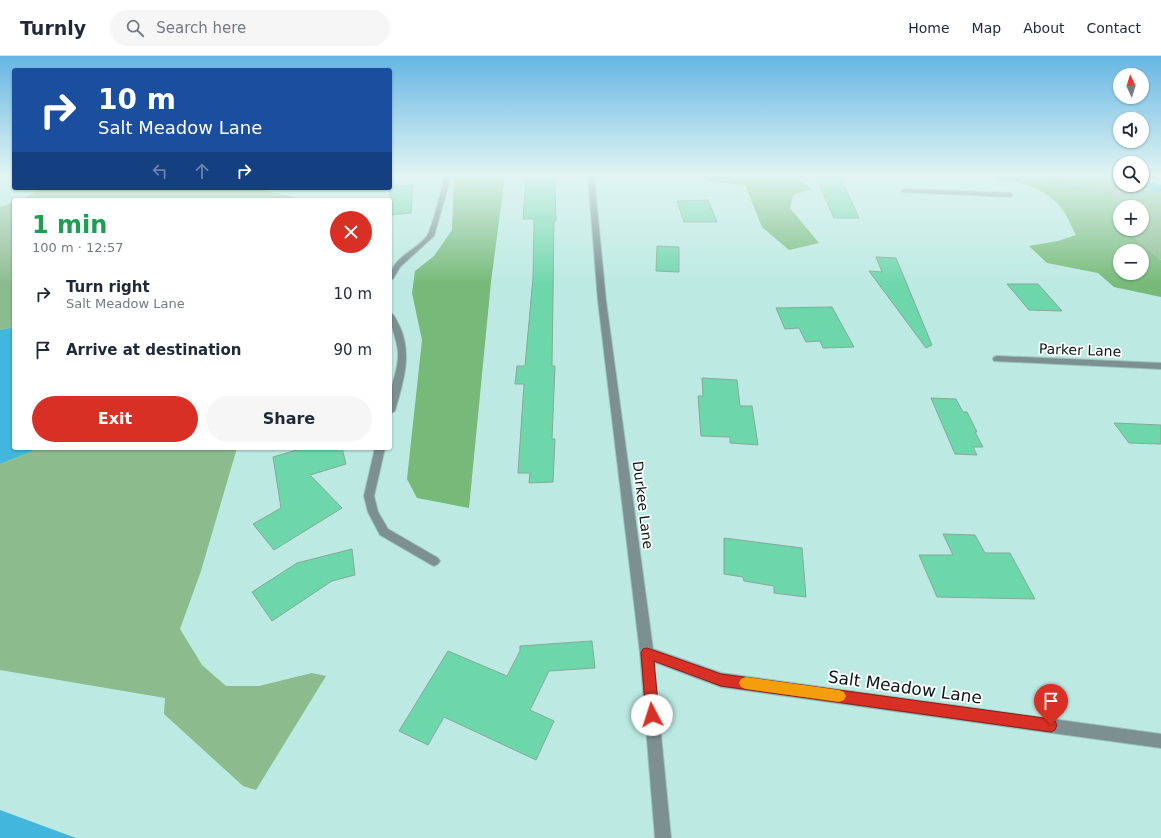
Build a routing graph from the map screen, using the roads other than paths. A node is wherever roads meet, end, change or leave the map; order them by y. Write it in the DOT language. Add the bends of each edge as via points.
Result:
graph roads {
  1 [pos="438,212"];
  2 [pos="594,212"];
  3 [pos="392,274"];
  4 [pos="392,319"];
  5 [pos="998,359"];
  6 [pos="1161,366"];
  7 [pos="392,403"];
  8 [pos="380,450"];
  9 [pos="434,561"];
  10 [pos="647,653"];
  11 [pos="1161,740"];
  12 [pos="663,838"];
  1 -- 3 [label="street" via="431,236 397,266"];
  2 -- 10 [label="street, Durkee Lane" via="602,301"];
  4 -- 7 [label="street" via="402,345 403,362"];
  5 -- 6 [label="street, Parker Lane"];
  8 -- 9 [label="street" via="369,496 373,512 384,532"];
  10 -- 11 [label="street, Salt Meadow Lane" via="721,680"];
  10 -- 12 [label="street, Durkee Lane"];
}
